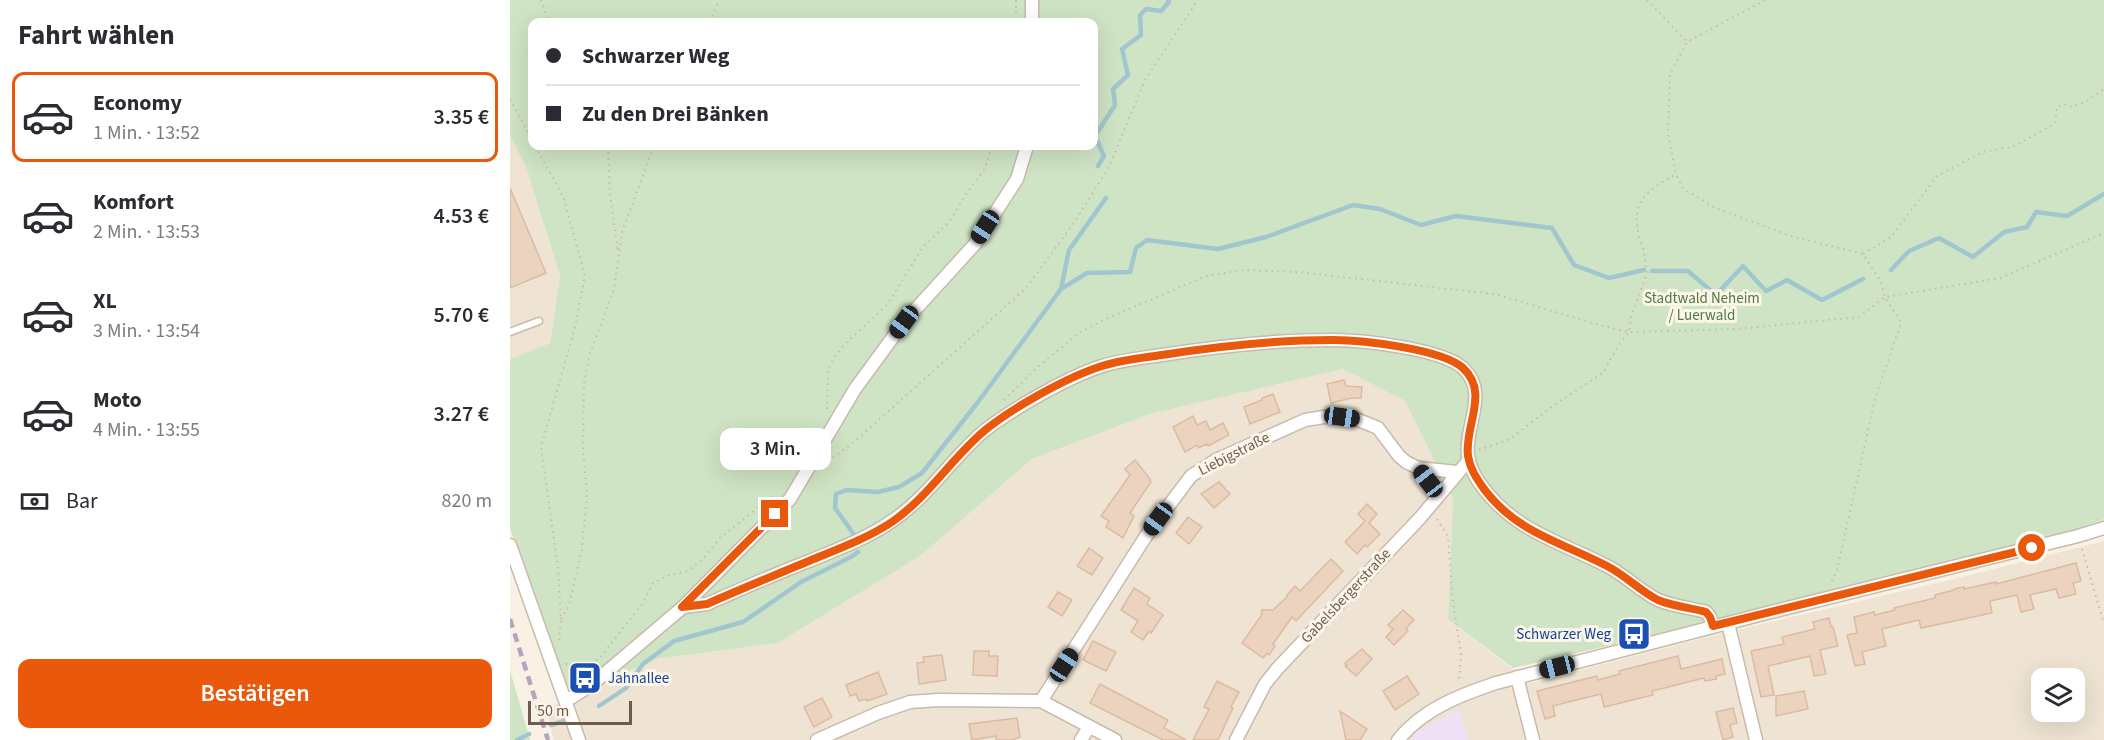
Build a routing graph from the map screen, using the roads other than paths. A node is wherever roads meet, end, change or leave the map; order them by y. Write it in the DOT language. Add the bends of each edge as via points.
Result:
graph roads {
  1 [pos="1032,0"];
  2 [pos="1032,18"];
  3 [pos="1026,150"];
  4 [pos="539,321"];
  5 [pos="510,332"];
  6 [pos="1468,457"];
  7 [pos="1418,468"];
  8 [pos="1458,472"];
  9 [pos="1439,495"];
  10 [pos="2104,528"];
  11 [pos="510,545"];
  12 [pos="682,607"];
  13 [pos="1728,623"];
  14 [pos="1713,626"];
  15 [pos="1517,677"];
  16 [pos="566,701"];
  17 [pos="1041,701"];
  18 [pos="1089,727"];
  19 [pos="579,740"];
  20 [pos="817,740"];
  21 [pos="1081,740"];
  22 [pos="1115,740"];
  23 [pos="1236,740"];
  24 [pos="1398,740"];
  25 [pos="1533,740"];
  26 [pos="1756,740"];
  1 -- 2 [label="street"];
  3 -- 12 [label="street" via="1017,179 981,234 904,322 855,389 790,499"];
  4 -- 5 [label="lane"];
  6 -- 8 [label="street, Gabelsbergerstraße"];
  6 -- 12 [label="street" via="1474,385 1459,365 1426,353 1373,342 1295,340 1123,361 1078,376 1006,416 982,433 921,497 894,520 862,539 707,604"];
  6 -- 14 [label="street" via="1489,496 1526,528 1610,567 1659,600 1706,612"];
  7 -- 8 [label="street"];
  7 -- 9 [label="street, Liebigstraße"];
  7 -- 17 [label="street, Liebigstraße" via="1399,456 1378,428 1356,419 1330,416 1305,420 1202,468 1184,484 1146,536"];
  8 -- 9 [label="street, Gabelsbergerstraße"];
  9 -- 23 [label="street, Gabelsbergerstraße" via="1271,676"];
  10 -- 13 [label="street"];
  11 -- 16 [label="street"];
  12 -- 16 [label="street" via="590,686"];
  13 -- 14 [label="street"];
  13 -- 26 [label="street"];
  14 -- 15 [label="street"];
  15 -- 24 [label="street" via="1459,697 1424,715"];
  15 -- 25 [label="street"];
  16 -- 19 [label="street"];
  17 -- 18 [label="street"];
  17 -- 20 [label="street" via="910,702"];
  18 -- 21 [label="street"];
  18 -- 22 [label="street"];
}
